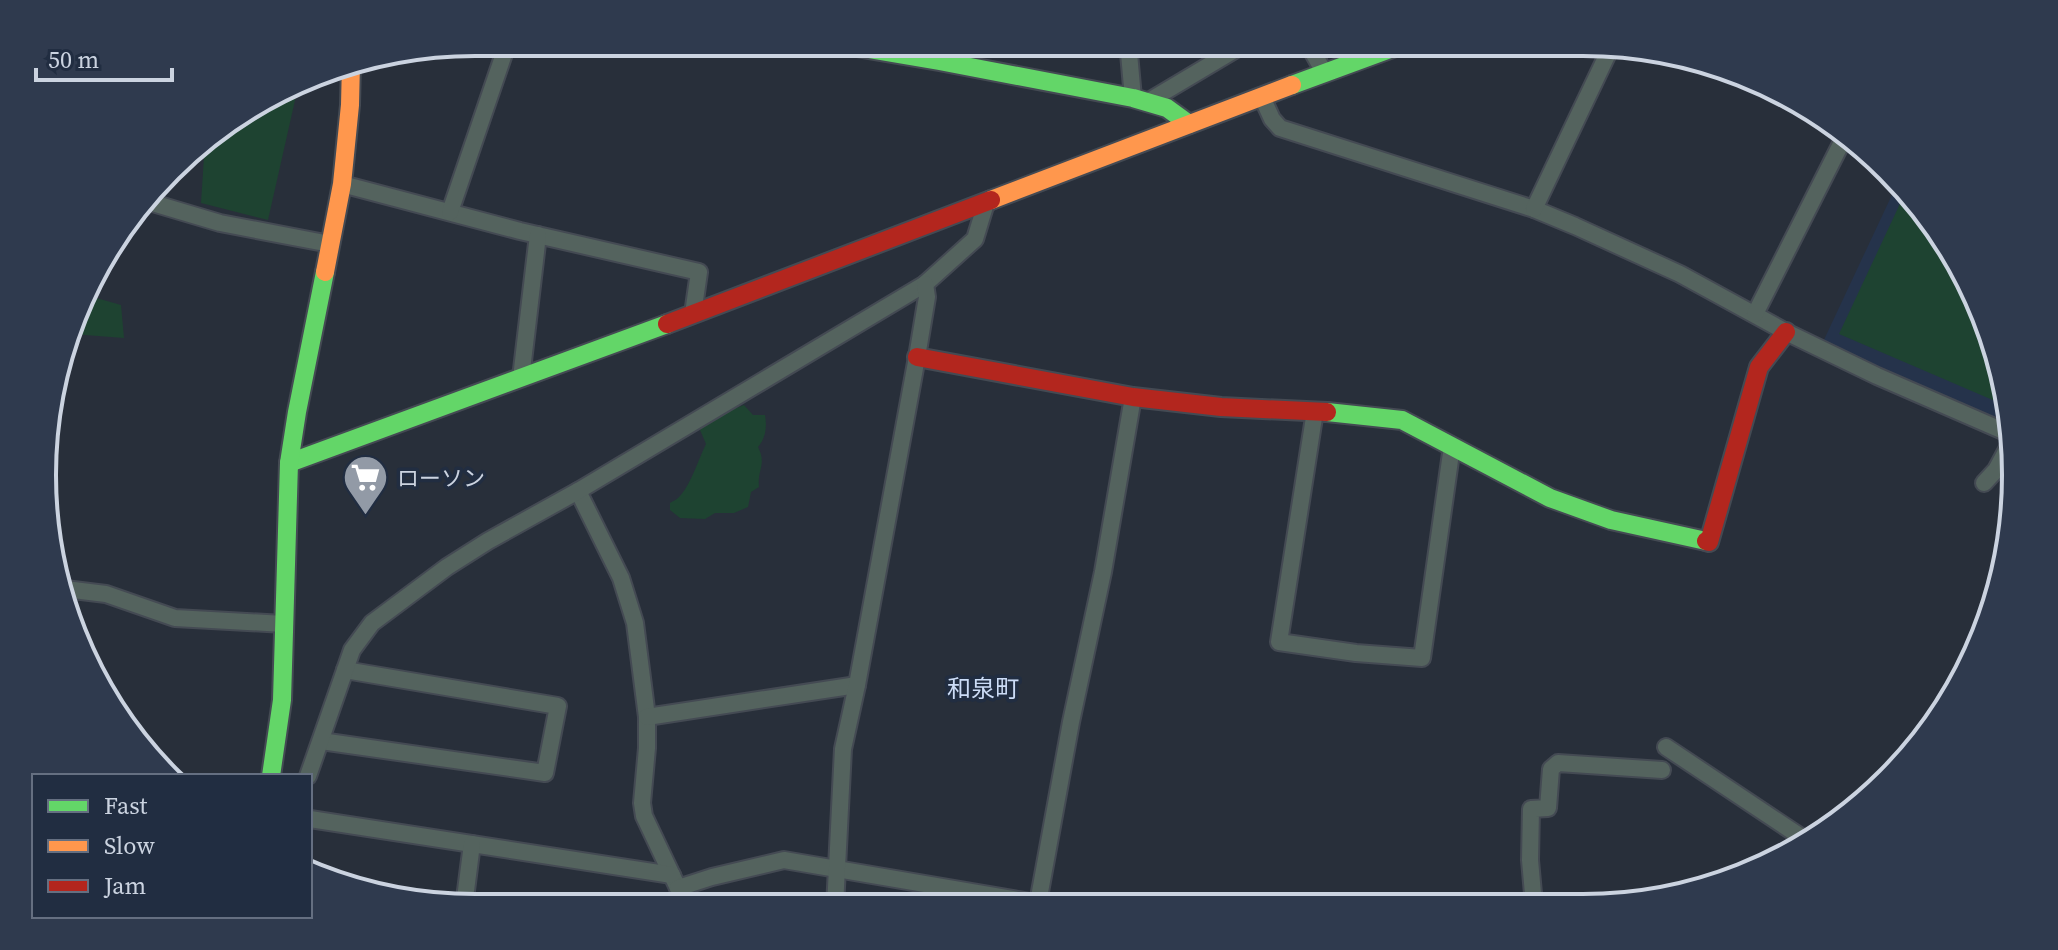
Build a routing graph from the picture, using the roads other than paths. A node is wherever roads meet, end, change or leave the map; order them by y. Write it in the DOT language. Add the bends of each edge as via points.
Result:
graph roads {
  1 [pos="503,56"];
  2 [pos="910,56"];
  3 [pos="1131,56"];
  4 [pos="1210,56"];
  5 [pos="1315,56"];
  6 [pos="1369,56"];
  7 [pos="1606,57"];
  8 [pos="1324,72"];
  9 [pos="351,75"];
  10 [pos="1262,97"];
  11 [pos="1141,100"];
  12 [pos="1189,124"];
  13 [pos="1840,145"];
  14 [pos="342,184"];
  15 [pos="986,203"];
  16 [pos="156,204"];
  17 [pos="1534,209"];
  18 [pos="450,212"];
  19 [pos="538,235"];
  20 [pos="330,244"];
  21 [pos="925,284"];
  22 [pos="693,314"];
  23 [pos="1755,314"];
  24 [pos="1786,332"];
  25 [pos="917,357"];
  26 [pos="521,378"];
  27 [pos="1133,397"];
  28 [pos="1315,411"];
  29 [pos="1999,429"];
  30 [pos="1452,446"];
  31 [pos="2001,460"];
  32 [pos="289,463"];
  33 [pos="1984,483"];
  34 [pos="578,491"];
  35 [pos="72,590"];
  36 [pos="284,624"];
  37 [pos="345,670"];
  38 [pos="857,685"];
  39 [pos="647,717"];
  40 [pos="321,741"];
  41 [pos="1666,747"];
  42 [pos="1662,770"];
  43 [pos="271,774"];
  44 [pos="309,774"];
  45 [pos="312,819"];
  46 [pos="1797,835"];
  47 [pos="472,844"];
  48 [pos="838,870"];
  49 [pos="675,882"];
  50 [pos="466,894"];
  51 [pos="679,894"];
  52 [pos="836,894"];
  53 [pos="981,894"];
  54 [pos="1048,894"];
  55 [pos="1533,894"];
  1 -- 18 [label="street"];
  2 -- 11 [label="street"];
  3 -- 11 [label="street"];
  4 -- 11 [label="street"];
  5 -- 8 [label="street"];
  6 -- 8 [label="street"];
  7 -- 17 [label="street"];
  8 -- 10 [label="street"];
  9 -- 14 [label="street"];
  10 -- 12 [label="street"];
  10 -- 17 [label="street" via="1280,128"];
  11 -- 12 [label="street" via="1167,108"];
  12 -- 15 [label="street"];
  13 -- 23 [label="street"];
  14 -- 18 [label="street"];
  14 -- 20 [label="street"];
  15 -- 21 [label="street" via="975,239"];
  15 -- 22 [label="street"];
  16 -- 20 [label="street" via="220,223"];
  17 -- 23 [label="street"];
  18 -- 19 [label="street"];
  19 -- 22 [label="street" via="699,272"];
  19 -- 26 [label="street"];
  20 -- 32 [label="street"];
  21 -- 25 [label="street"];
  21 -- 34 [label="street"];
  22 -- 26 [label="street"];
  23 -- 24 [label="street"];
  24 -- 29 [label="street"];
  24 -- 30 [label="street" via="1759,367 1709,542 1611,520 1550,498"];
  25 -- 27 [label="street"];
  25 -- 38 [label="street"];
  26 -- 32 [label="street"];
  27 -- 28 [label="street"];
  27 -- 54 [label="street" via="1071,722"];
  28 -- 30 [label="street" via="1402,420"];
  28 -- 30 [label="street" via="1279,642 1422,658"];
  31 -- 33 [label="street"];
  32 -- 36 [label="street"];
  34 -- 37 [label="street" via="447,567 372,623"];
  34 -- 39 [label="street" via="629,601"];
  35 -- 36 [label="street" via="106,594 175,618"];
  36 -- 43 [label="street" via="282,700"];
  37 -- 40 [label="street"];
  37 -- 40 [label="street" via="558,706 545,773"];
  38 -- 39 [label="street"];
  38 -- 48 [label="street" via="843,749"];
  39 -- 49 [label="street" via="644,816"];
  40 -- 44 [label="street"];
  41 -- 46 [label="street"];
  42 -- 55 [label="street" via="1558,763 1551,769 1548,808 1531,809"];
  45 -- 47 [label="street"];
  47 -- 49 [label="street"];
  47 -- 50 [label="street"];
  48 -- 49 [label="street" via="784,860"];
  48 -- 52 [label="street"];
  48 -- 53 [label="street"];
  49 -- 51 [label="street"];
}
